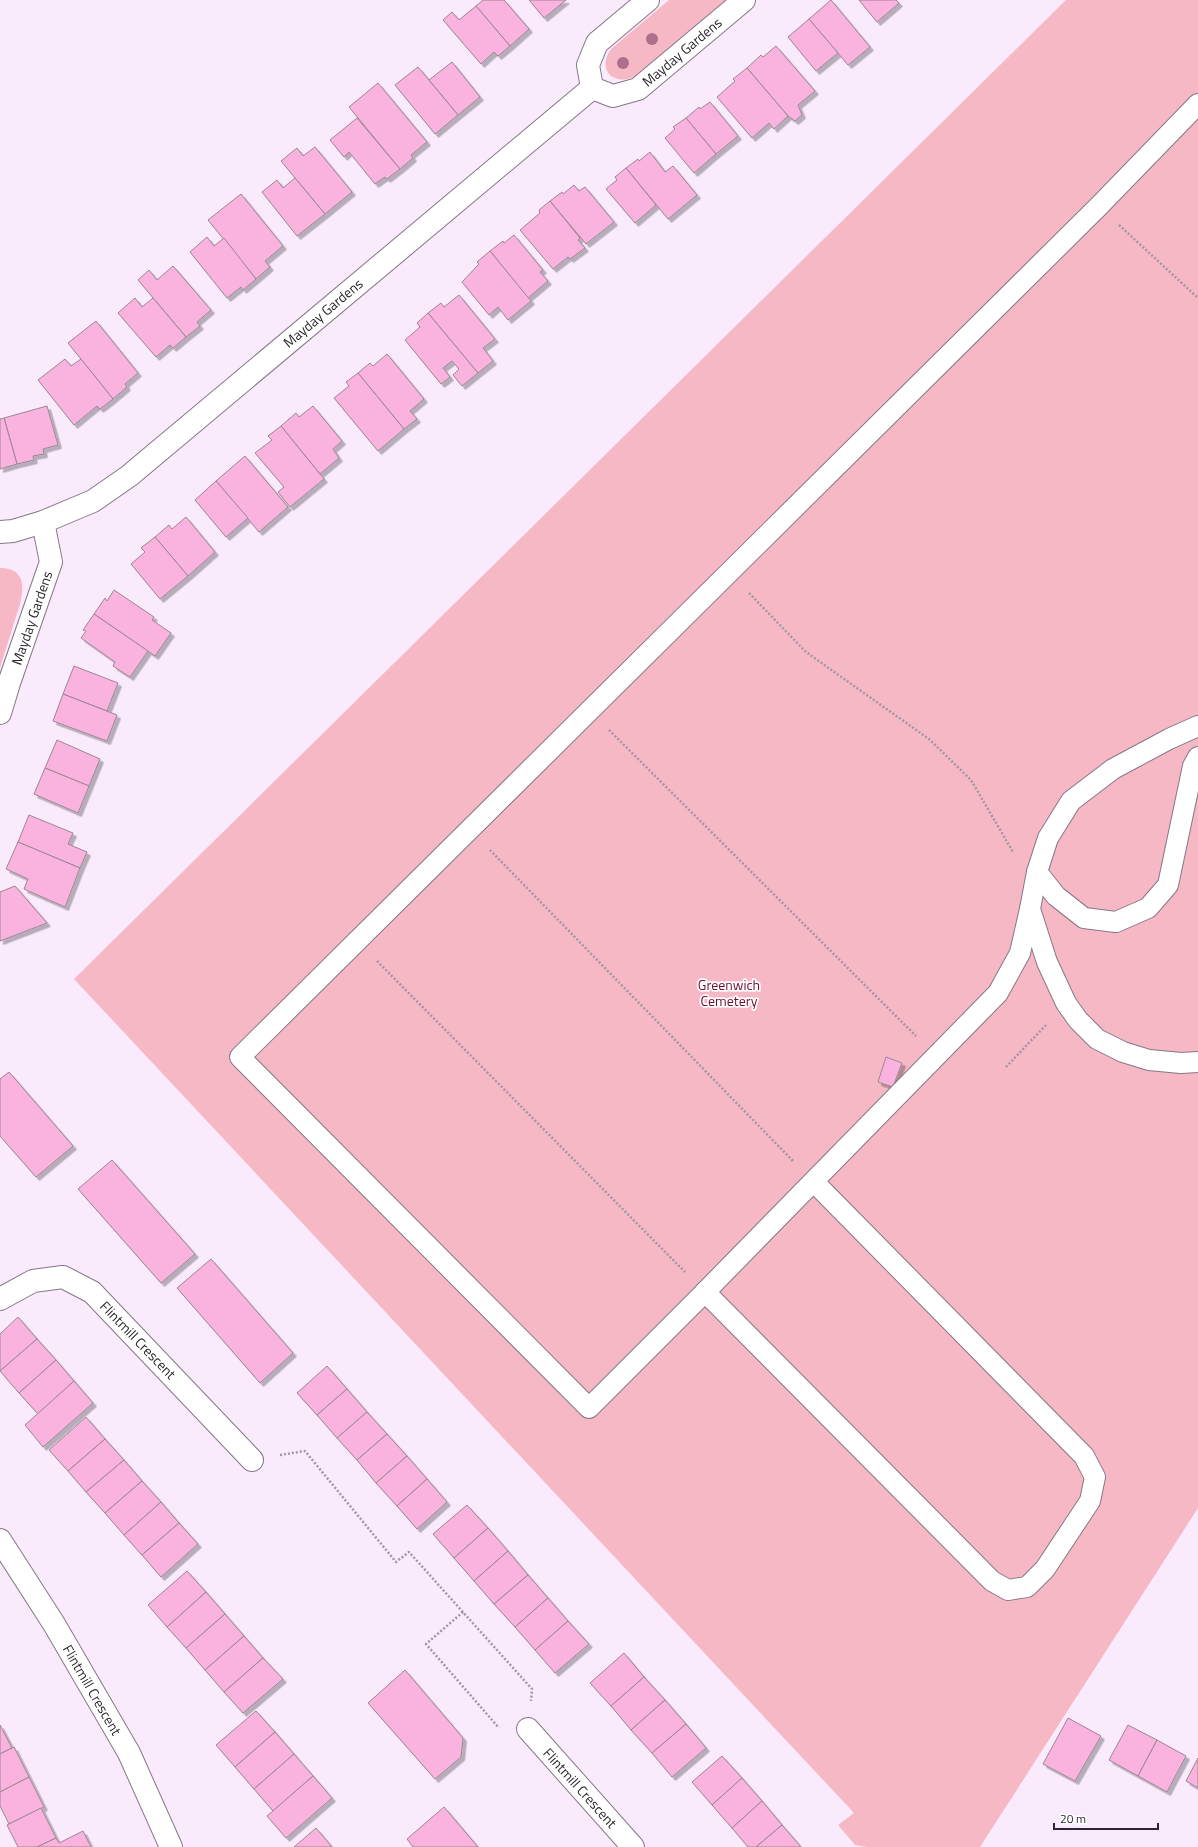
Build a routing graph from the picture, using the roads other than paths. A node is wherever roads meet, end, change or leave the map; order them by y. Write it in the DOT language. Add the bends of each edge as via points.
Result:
graph roads {
  1 [pos="648,0"];
  2 [pos="744,0"];
  3 [pos="592,88"];
  4 [pos="1198,104"];
  5 [pos="43,522"];
  6 [pos="0,532"];
  7 [pos="0,713"];
  8 [pos="1198,726"];
  9 [pos="1198,757"];
  10 [pos="1036,880"];
  11 [pos="1030,909"];
  12 [pos="1198,1062"];
  13 [pos="814,1182"];
  14 [pos="705,1292"];
  15 [pos="0,1299"];
  16 [pos="252,1460"];
  17 [pos="0,1540"];
  18 [pos="528,1729"];
  19 [pos="172,1847"];
  20 [pos="633,1847"];
  1 -- 3 [label="street" via="597,43 588,66"];
  2 -- 3 [label="street, Mayday Gardens" via="638,88 614,96"];
  3 -- 5 [label="street, Mayday Gardens" via="129,476 93,501"];
  4 -- 14 [label="lane" via="240,1057 589,1408"];
  5 -- 6 [label="street, Mayday Gardens"];
  5 -- 7 [label="street, Mayday Gardens" via="51,562"];
  8 -- 10 [label="lane" via="1112,769 1071,802 1048,838"];
  9 -- 10 [label="lane" via="1193,766 1168,885 1148,908 1116,922 1084,918"];
  10 -- 11 [label="lane"];
  11 -- 12 [label="lane" via="1047,962 1066,1003 1097,1039 1123,1052 1149,1060"];
  11 -- 13 [label="lane" via="1020,953 998,993"];
  13 -- 14 [label="lane"];
  13 -- 14 [label="lane" via="1084,1456 1096,1477 1090,1501 1045,1569 1027,1586 1008,1590 992,1581"];
  15 -- 16 [label="street, Flintmill Crescent" via="33,1281 63,1277 92,1292"];
  17 -- 19 [label="street, Flintmill Crescent" via="54,1624 129,1753"];
  18 -- 20 [label="street, Flintmill Crescent"];
}
